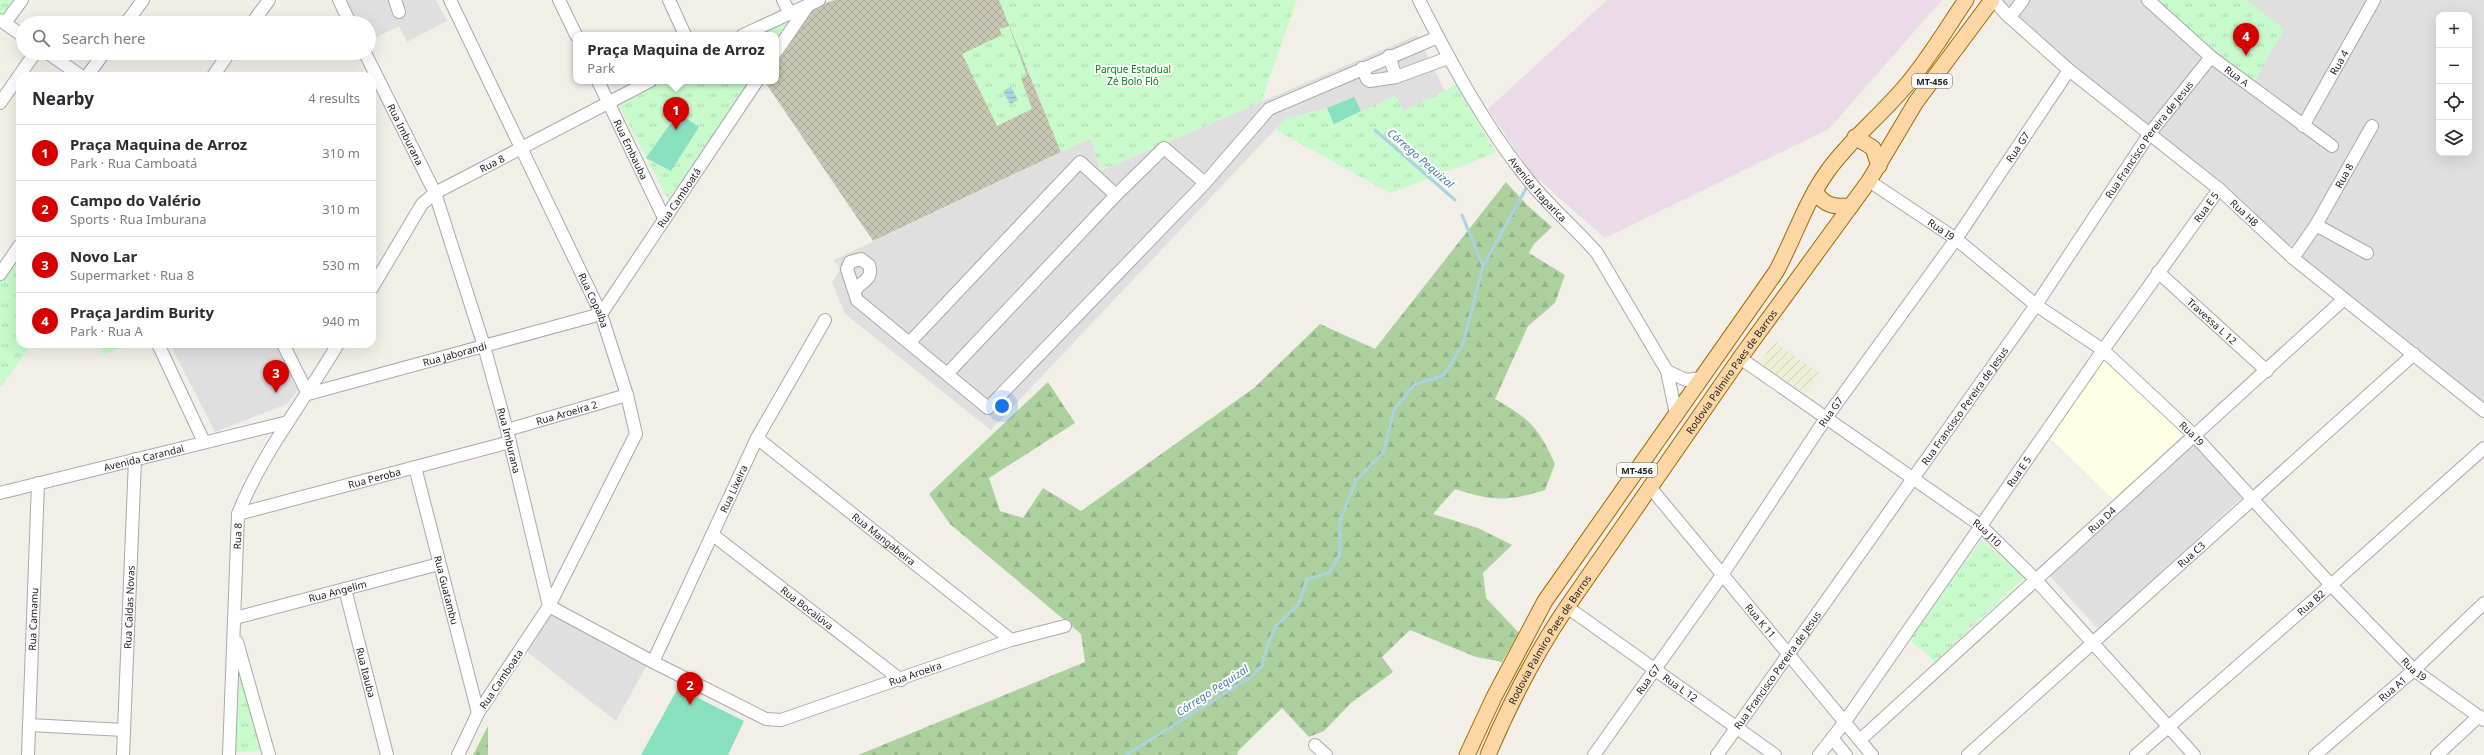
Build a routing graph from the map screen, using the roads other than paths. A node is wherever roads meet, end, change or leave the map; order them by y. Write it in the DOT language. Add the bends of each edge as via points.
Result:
graph roads {
  1 [pos="22,0"];
  2 [pos="143,0"];
  3 [pos="268,0"];
  4 [pos="339,0"];
  5 [pos="395,0"];
  6 [pos="450,0"];
  7 [pos="559,0"];
  8 [pos="669,0"];
  9 [pos="783,0"];
  10 [pos="1419,0"];
  11 [pos="1966,0"];
  12 [pos="1993,0"];
  13 [pos="2023,0"];
  14 [pos="2148,0"];
  15 [pos="2374,0"];
  16 [pos="814,2"];
  17 [pos="399,12"];
  18 [pos="789,12"];
  19 [pos="1982,14"];
  20 [pos="131,16"];
  21 [pos="257,16"];
  22 [pos="347,16"];
  23 [pos="2008,16"];
  24 [pos="2,22"];
  25 [pos="16,31"];
  26 [pos="575,32"];
  27 [pos="684,32"];
  28 [pos="749,32"];
  29 [pos="1438,37"];
  30 [pos="779,48"];
  31 [pos="1389,56"];
  32 [pos="2211,57"];
  33 [pos="1448,58"];
  34 [pos="30,60"];
  35 [pos="58,60"];
  36 [pos="99,60"];
  37 [pos="225,60"];
  38 [pos="368,60"];
  39 [pos="1362,68"];
  40 [pos="2069,70"];
  41 [pos="22,72"];
  42 [pos="75,72"];
  43 [pos="90,72"];
  44 [pos="215,72"];
  45 [pos="374,72"];
  46 [pos="376,75"];
  47 [pos="1396,77"];
  48 [pos="16,80"];
  49 [pos="599,84"];
  50 [pos="644,84"];
  51 [pos="755,84"];
  52 [pos="608,102"];
  53 [pos="0,103"];
  54 [pos="2303,126"];
  55 [pos="2372,126"];
  56 [pos="2150,133"];
  57 [pos="1855,137"];
  58 [pos="2332,146"];
  59 [pos="520,147"];
  60 [pos="1879,166"];
  61 [pos="1869,181"];
  62 [pos="1205,183"];
  63 [pos="2219,189"];
  64 [pos="1815,190"];
  65 [pos="434,193"];
  66 [pos="1116,195"];
  67 [pos="1851,206"];
  68 [pos="664,218"];
  69 [pos="2316,225"];
  70 [pos="1956,239"];
  71 [pos="16,251"];
  72 [pos="2367,253"];
  73 [pos="2293,258"];
  74 [pos="2158,272"];
  75 [pos="0,274"];
  76 [pos="376,281"];
  77 [pos="854,290"];
  78 [pos="2344,299"];
  79 [pos="2036,305"];
  80 [pos="601,314"];
  81 [pos="825,320"];
  82 [pos="910,342"];
  83 [pos="484,346"];
  84 [pos="160,348"];
  85 [pos="285,348"];
  86 [pos="336,348"];
  87 [pos="2103,350"];
  88 [pos="2414,354"];
  89 [pos="1740,358"];
  90 [pos="1667,371"];
  91 [pos="2267,371"];
  92 [pos="948,373"];
  93 [pos="1702,378"];
  94 [pos="308,394"];
  95 [pos="627,395"];
  96 [pos="2484,411"];
  97 [pos="1676,414"];
  98 [pos="1826,418"];
  99 [pos="288,422"];
  100 [pos="507,430"];
  101 [pos="2194,435"];
  102 [pos="757,438"];
  103 [pos="204,442"];
  104 [pos="510,442"];
  105 [pos="2484,448"];
  106 [pos="135,459"];
  107 [pos="415,467"];
  108 [pos="1912,478"];
  109 [pos="0,483"];
  110 [pos="38,484"];
  111 [pos="1649,486"];
  112 [pos="5,491"];
  113 [pos="2253,499"];
  114 [pos="238,514"];
  115 [pos="1980,525"];
  116 [pos="713,534"];
  117 [pos="439,564"];
  118 [pos="1722,575"];
  119 [pos="2035,580"];
  120 [pos="2331,585"];
  121 [pos="344,589"];
  122 [pos="2484,603"];
  123 [pos="549,606"];
  124 [pos="1566,607"];
  125 [pos="235,618"];
  126 [pos="1064,626"];
  127 [pos="234,631"];
  128 [pos="1012,640"];
  129 [pos="2094,643"];
  130 [pos="1788,653"];
  131 [pos="652,662"];
  132 [pos="1654,669"];
  133 [pos="2414,670"];
  134 [pos="901,680"];
  135 [pos="478,713"];
  136 [pos="2481,718"];
  137 [pos="1844,723"];
  138 [pos="29,725"];
  139 [pos="2168,726"];
  140 [pos="1736,728"];
  141 [pos="124,730"];
  142 [pos="1832,738"];
  143 [pos="1860,740"];
  144 [pos="1315,745"];
  145 [pos="28,755"];
  146 [pos="123,755"];
  147 [pos="229,755"];
  148 [pos="268,755"];
  149 [pos="387,755"];
  150 [pos="458,755"];
  151 [pos="1326,755"];
  152 [pos="1467,755"];
  153 [pos="1488,755"];
  154 [pos="1594,755"];
  155 [pos="1717,755"];
  156 [pos="1775,755"];
  157 [pos="1820,755"];
  158 [pos="1846,755"];
  159 [pos="1872,755"];
  160 [pos="1968,755"];
  161 [pos="2136,755"];
  162 [pos="2194,755"];
  163 [pos="2315,755"];
  164 [pos="2437,755"];
  1 -- 24 [label="street"];
  2 -- 20 [label="street"];
  3 -- 21 [label="street"];
  4 -- 22 [label="street"];
  5 -- 17 [label="street"];
  6 -- 59 [label="street, Rua Copaíba"];
  7 -- 26 [label="street"];
  8 -- 27 [label="street"];
  9 -- 18 [label="street"];
  10 -- 29 [label="street, Avenida Itaparica"];
  11 -- 57 [label="main road, Rodovia Palmiro Paes de Barros / MT-456" via="1904,89"];
  12 -- 19 [label="main road, Rodovia Palmiro Paes de Barros / MT-456"];
  12 -- 23 [label="street, Rua H8"];
  13 -- 23 [label="street"];
  14 -- 32 [label="street, Rua A"];
  15 -- 54 [label="street, Rua 4"];
  16 -- 18 [label="street"];
  16 -- 30 [label="street"];
  18 -- 28 [label="street"];
  19 -- 23 [label="street"];
  19 -- 60 [label="main road, Rodovia Palmiro Paes de Barros / MT-456" via="1916,102"];
  23 -- 40 [label="street, Rua H8"];
  24 -- 25 [label="street"];
  29 -- 31 [label="street"];
  29 -- 33 [label="street, Avenida Itaparica"];
  31 -- 39 [label="street"];
  31 -- 47 [label="street"];
  32 -- 54 [label="street, Rua A"];
  32 -- 56 [label="street, Rua Francisco Pereira de Jesus"];
  33 -- 47 [label="street"];
  33 -- 90 [label="street, Avenida Itaparica" via="1513,161 1549,205 1597,253"];
  34 -- 41 [label="street"];
  35 -- 42 [label="street"];
  36 -- 43 [label="street"];
  37 -- 44 [label="street"];
  38 -- 45 [label="street, Rua Imburana"];
  39 -- 47 [label="street" via="1370,81"];
  39 -- 62 [label="street" via="1269,109"];
  40 -- 56 [label="street, Rua H8"];
  40 -- 70 [label="street, Rua G7"];
  46 -- 65 [label="street, Rua Imburana"];
  48 -- 53 [label="street"];
  49 -- 52 [label="street, Rua Embauba"];
  50 -- 52 [label="street, Rua 8"];
  51 -- 68 [label="street, Rua Camboatá"];
  52 -- 59 [label="street, Rua 8"];
  52 -- 68 [label="street, Rua Embauba"];
  54 -- 58 [label="street, Rua A"];
  55 -- 69 [label="street, Rua 8"];
  56 -- 63 [label="street, Rua H8"];
  56 -- 79 [label="street, Rua Francisco Pereira de Jesus"];
  57 -- 60 [label="main road" via="1873,148"];
  57 -- 64 [label="main road, Rodovia Palmiro Paes de Barros / MT-456"];
  59 -- 65 [label="street, Rua 8"];
  59 -- 80 [label="street, Rua Copaíba"];
  60 -- 61 [label="main road, Rodovia Palmiro Paes de Barros / MT-456"];
  61 -- 67 [label="main road, Rodovia Palmiro Paes de Barros / MT-456"];
  61 -- 70 [label="street, Rua I9"];
  62 -- 66 [label="street" via="1164,148"];
  62 -- 92 [label="street" via="988,408"];
  63 -- 73 [label="street, Rua H8"];
  63 -- 74 [label="street, Rua E 5"];
  64 -- 67 [label="main road" via="1828,205"];
  64 -- 93 [label="main road, Rodovia Palmiro Paes de Barros / MT-456" via="1776,272"];
  65 -- 76 [label="street, Rua 8" via="422,204"];
  65 -- 83 [label="street, Rua Imburana"];
  66 -- 82 [label="street" via="1080,162"];
  66 -- 92 [label="street"];
  67 -- 89 [label="main road, Rodovia Palmiro Paes de Barros / MT-456"];
  68 -- 80 [label="street, Rua Camboatá"];
  69 -- 72 [label="street"];
  69 -- 73 [label="street, Rua 8"];
  70 -- 79 [label="street, Rua I9"];
  70 -- 98 [label="street, Rua G7"];
  71 -- 75 [label="street"];
  73 -- 78 [label="street, Rua H8"];
  74 -- 87 [label="street, Rua E 5"];
  74 -- 91 [label="street, Travessa L 12"];
  77 -- 82 [label="street" via="857,300"];
  78 -- 88 [label="street, Rua H8"];
  78 -- 91 [label="street, Rua D4"];
  79 -- 87 [label="street, Rua I9"];
  79 -- 108 [label="street, Rua Francisco Pereira de Jesus"];
  80 -- 83 [label="street, Rua Jaborandi"];
  80 -- 95 [label="street, Rua Copaíba"];
  81 -- 102 [label="street, Rua Lixeira"];
  82 -- 92 [label="street"];
  83 -- 94 [label="street, Rua Jaborandi"];
  83 -- 100 [label="street, Rua Imburana"];
  84 -- 103 [label="street"];
  85 -- 94 [label="street"];
  86 -- 94 [label="street, Rua 8"];
  87 -- 101 [label="street, Rua I9"];
  87 -- 115 [label="street, Rua E 5"];
  88 -- 96 [label="street, Rua H8"];
  88 -- 113 [label="street, Rua C3"];
  89 -- 98 [label="street, Rua J10"];
  89 -- 111 [label="main road, Rodovia Palmiro Paes de Barros / MT-456"];
  90 -- 93 [label="street" via="1686,380"];
  90 -- 97 [label="street, Avenida Itaparica"];
  91 -- 101 [label="street, Rua D4"];
  93 -- 97 [label="main road, Rodovia Palmiro Paes de Barros / MT-456"];
  94 -- 99 [label="street, Rua 8"];
  95 -- 100 [label="street, Rua Aroeira 2"];
  95 -- 123 [label="street, Rua Copaíba" via="636,434"];
  97 -- 152 [label="main road, Rodovia Palmiro Paes de Barros / MT-456" via="1545,601 1504,677"];
  98 -- 108 [label="street, Rua J10"];
  98 -- 118 [label="street, Rua G7"];
  99 -- 103 [label="street, Avenida Carandai"];
  99 -- 114 [label="street, Rua 8" via="246,495"];
  100 -- 104 [label="street, Rua Imburana"];
  101 -- 113 [label="street, Rua I9"];
  101 -- 119 [label="street, Rua D4"];
  102 -- 116 [label="street, Rua Lixeira"];
  102 -- 128 [label="street, Rua Mangabeira"];
  103 -- 106 [label="street, Avenida Carandai"];
  104 -- 107 [label="street, Rua Peroba"];
  104 -- 123 [label="street, Rua Imburana"];
  105 -- 120 [label="street, Rua B2"];
  106 -- 110 [label="street, Avenida Carandai"];
  106 -- 141 [label="street, Rua Caldas Novas"];
  107 -- 114 [label="street, Rua Peroba"];
  107 -- 117 [label="street, Rua Guatambu"];
  108 -- 115 [label="street, Rua J10"];
  108 -- 130 [label="street, Rua Francisco Pereira de Jesus"];
  109 -- 112 [label="street"];
  110 -- 112 [label="street, Avenida Carandai"];
  110 -- 138 [label="street, Rua Camamu"];
  111 -- 118 [label="street, Rua K 11"];
  111 -- 124 [label="main road, Rodovia Palmiro Paes de Barros / MT-456"];
  113 -- 120 [label="street, Rua I9"];
  113 -- 129 [label="street, Rua C3"];
  114 -- 125 [label="street, Rua 8"];
  115 -- 119 [label="street, Rua J10"];
  115 -- 137 [label="street, Rua E 5"];
  116 -- 131 [label="street, Rua Lixeira"];
  116 -- 134 [label="street, Rua Bocaiúva"];
  117 -- 121 [label="street, Rua Angelim"];
  117 -- 135 [label="street, Rua Guatambu"];
  118 -- 130 [label="street, Rua K 11"];
  118 -- 132 [label="street, Rua G7"];
  119 -- 129 [label="street, Rua J10"];
  119 -- 143 [label="street, Rua D4"];
  120 -- 133 [label="street, Rua I9"];
  120 -- 139 [label="street, Rua B2"];
  121 -- 125 [label="street, Rua Angelim"];
  121 -- 149 [label="street, Rua Itauba"];
  122 -- 133 [label="street, Rua A1"];
  123 -- 131 [label="street"];
  123 -- 135 [label="street, Rua Camboata"];
  124 -- 132 [label="street, Rua L 12"];
  124 -- 153 [label="main road, Rodovia Palmiro Paes de Barros / MT-456" via="1540,647 1509,706"];
  125 -- 127 [label="street, Rua 8"];
  126 -- 128 [label="street, Rua Aroeira"];
  127 -- 147 [label="street, Rua 8"];
  127 -- 148 [label="street"];
  128 -- 134 [label="street, Rua Aroeira"];
  129 -- 139 [label="street, Rua J10"];
  129 -- 160 [label="street, Rua C3"];
  130 -- 137 [label="street, Rua K 11"];
  130 -- 140 [label="street, Rua Francisco Pereira de Jesus"];
  131 -- 134 [label="street, Rua Aroeira" via="766,719 781,720"];
  132 -- 140 [label="street, Rua L 12"];
  132 -- 154 [label="street, Rua G7"];
  133 -- 136 [label="street, Rua I9"];
  133 -- 163 [label="street, Rua A1"];
  135 -- 150 [label="street, Rua Camboata"];
  136 -- 164 [label="street"];
  137 -- 142 [label="street, Rua E 5"];
  137 -- 143 [label="street, Rua K 11"];
  138 -- 141 [label="street"];
  138 -- 145 [label="street, Rua Camamu"];
  139 -- 161 [label="street, Rua B2"];
  139 -- 162 [label="street, Rua J10"];
  140 -- 155 [label="street, Rua Francisco Pereira de Jesus"];
  140 -- 156 [label="street, Rua L 12"];
  141 -- 146 [label="street, Rua Caldas Novas"];
  142 -- 157 [label="street, Rua E 5"];
  142 -- 158 [label="street"];
  143 -- 159 [label="street, Rua K 11"];
  144 -- 151 [label="street"];
}
